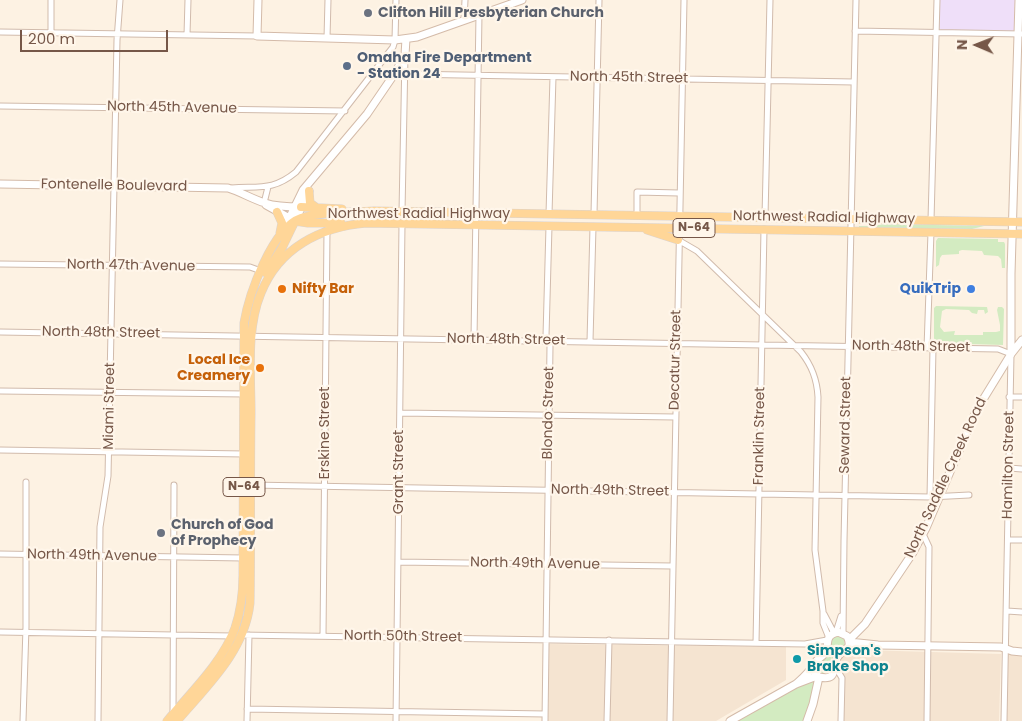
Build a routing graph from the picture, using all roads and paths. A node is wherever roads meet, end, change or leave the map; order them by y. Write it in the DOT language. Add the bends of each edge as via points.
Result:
graph roads {
  1 [pos="51,0"];
  2 [pos="120,0"];
  3 [pos="188,0"];
  4 [pos="258,0"];
  5 [pos="328,0"];
  6 [pos="396,0"];
  7 [pos="465,0"];
  8 [pos="522,0"];
  9 [pos="599,0"];
  10 [pos="684,0"];
  11 [pos="770,0"];
  12 [pos="856,0"];
  13 [pos="937,0"];
  14 [pos="1019,0"];
  15 [pos="479,14"];
  16 [pos="464,19"];
  17 [pos="855,31"];
  18 [pos="0,32"];
  19 [pos="51,33"];
  20 [pos="936,33"];
  21 [pos="118,34"];
  22 [pos="1020,34"];
  23 [pos="187,35"];
  24 [pos="257,36"];
  25 [pos="327,38"];
  26 [pos="406,39"];
  27 [pos="395,40"];
  28 [pos="405,55"];
  29 [pos="405,74"];
  30 [pos="478,75"];
  31 [pos="552,77"];
  32 [pos="597,77"];
  33 [pos="682,79"];
  34 [pos="768,81"];
  35 [pos="854,82"];
  36 [pos="0,106"];
  37 [pos="116,107"];
  38 [pos="345,111"];
  39 [pos="315,178"];
  40 [pos="0,184"];
  41 [pos="114,186"];
  42 [pos="268,187"];
  43 [pos="228,188"];
  44 [pos="309,191"];
  45 [pos="679,193"];
  46 [pos="264,203"];
  47 [pos="298,207"];
  48 [pos="317,208"];
  49 [pos="277,212"];
  50 [pos="374,212"];
  51 [pos="402,212"];
  52 [pos="477,212"];
  53 [pos="549,214"];
  54 [pos="594,214"];
  55 [pos="637,215"];
  56 [pos="679,216"];
  57 [pos="765,217"];
  58 [pos="851,218"];
  59 [pos="292,220"];
  60 [pos="932,220"];
  61 [pos="1013,222"];
  62 [pos="1022,222"];
  63 [pos="366,223"];
  64 [pos="402,224"];
  65 [pos="477,225"];
  66 [pos="548,226"];
  67 [pos="593,227"];
  68 [pos="631,227"];
  69 [pos="679,228"];
  70 [pos="764,229"];
  71 [pos="327,230"];
  72 [pos="852,231"];
  73 [pos="931,232"];
  74 [pos="280,234"];
  75 [pos="1013,234"];
  76 [pos="1022,234"];
  77 [pos="678,240"];
  78 [pos="0,264"];
  79 [pos="112,265"];
  80 [pos="261,270"];
  81 [pos="258,303"];
  82 [pos="762,314"];
  83 [pos="0,332"];
  84 [pos="111,333"];
  85 [pos="248,336"];
  86 [pos="326,337"];
  87 [pos="400,338"];
  88 [pos="474,339"];
  89 [pos="548,340"];
  90 [pos="1022,340"];
  91 [pos="590,341"];
  92 [pos="676,343"];
  93 [pos="762,344"];
  94 [pos="793,345"];
  95 [pos="848,346"];
  96 [pos="930,348"];
  97 [pos="1011,354"];
  98 [pos="0,391"];
  99 [pos="110,393"];
  100 [pos="245,394"];
  101 [pos="1010,397"];
  102 [pos="1022,397"];
  103 [pos="400,413"];
  104 [pos="549,416"];
  105 [pos="675,417"];
  106 [pos="0,450"];
  107 [pos="108,452"];
  108 [pos="244,454"];
  109 [pos="1009,468"];
  110 [pos="1022,469"];
  111 [pos="26,482"];
  112 [pos="174,485"];
  113 [pos="250,485"];
  114 [pos="324,486"];
  115 [pos="399,488"];
  116 [pos="548,490"];
  117 [pos="674,492"];
  118 [pos="759,493"];
  119 [pos="816,494"];
  120 [pos="845,495"];
  121 [pos="969,495"];
  122 [pos="939,496"];
  123 [pos="930,497"];
  124 [pos="923,534"];
  125 [pos="1008,540"];
  126 [pos="1022,540"];
  127 [pos="0,554"];
  128 [pos="26,555"];
  129 [pos="100,556"];
  130 [pos="173,557"];
  131 [pos="243,558"];
  132 [pos="398,562"];
  133 [pos="547,564"];
  134 [pos="672,566"];
  135 [pos="1007,612"];
  136 [pos="1022,612"];
  137 [pos="0,632"];
  138 [pos="25,632"];
  139 [pos="100,634"];
  140 [pos="173,635"];
  141 [pos="246,635"];
  142 [pos="231,636"];
  143 [pos="323,636"];
  144 [pos="397,637"];
  145 [pos="839,637"];
  146 [pos="546,639"];
  147 [pos="609,640"];
  148 [pos="671,641"];
  149 [pos="756,643"];
  150 [pos="805,644"];
  151 [pos="878,645"];
  152 [pos="928,646"];
  153 [pos="1006,649"];
  154 [pos="846,650"];
  155 [pos="1022,652"];
  156 [pos="821,657"];
  157 [pos="814,666"];
  158 [pos="836,668"];
  159 [pos="823,677"];
  160 [pos="842,683"];
  161 [pos="796,684"];
  162 [pos="247,709"];
  163 [pos="396,711"];
  164 [pos="545,714"];
  165 [pos="173,719"];
  166 [pos="23,721"];
  167 [pos="98,721"];
  168 [pos="247,721"];
  169 [pos="396,721"];
  170 [pos="545,721"];
  171 [pos="608,721"];
  172 [pos="670,721"];
  173 [pos="730,721"];
  174 [pos="807,721"];
  175 [pos="841,721"];
  176 [pos="926,721"];
  177 [pos="1004,721"];
  1 -- 19 [label="street"];
  2 -- 21 [label="street, Miami Street"];
  3 -- 23 [label="street"];
  4 -- 24 [label="main road"];
  5 -- 25 [label="street"];
  6 -- 27 [label="street"];
  7 -- 16 [label="street"];
  8 -- 15 [label="main road"];
  9 -- 32 [label="street"];
  10 -- 33 [label="street, Decatur Street"];
  11 -- 34 [label="street"];
  12 -- 17 [label="street, Seward Street"];
  13 -- 20 [label="street"];
  14 -- 22 [label="main road, Hamilton Street"];
  15 -- 16 [label="main road"];
  15 -- 30 [label="street"];
  16 -- 26 [label="main road"];
  17 -- 20 [label="street"];
  17 -- 35 [label="street, Seward Street"];
  18 -- 19 [label="street"];
  19 -- 21 [label="street"];
  20 -- 22 [label="street"];
  20 -- 60 [label="street"];
  21 -- 23 [label="street"];
  21 -- 37 [label="street, Miami Street"];
  22 -- 61 [label="main road, Hamilton Street"];
  23 -- 24 [label="street"];
  24 -- 25 [label="main road"];
  25 -- 27 [label="main road"];
  26 -- 27 [label="main road"];
  26 -- 28 [label="main road"];
  27 -- 38 [label="street, Fontenelle Boulevard" via="394,47"];
  28 -- 29 [label="street"];
  28 -- 39 [label="main road" via="367,114"];
  29 -- 30 [label="street, North 45th Street"];
  29 -- 51 [label="street"];
  30 -- 31 [label="street, North 45th Street"];
  30 -- 52 [label="street"];
  31 -- 32 [label="street, North 45th Street"];
  31 -- 53 [label="street"];
  32 -- 33 [label="street, North 45th Street"];
  32 -- 54 [label="street"];
  33 -- 34 [label="street, North 45th Street"];
  33 -- 45 [label="street, Decatur Street"];
  34 -- 35 [label="street, North 45th Street"];
  34 -- 57 [label="street"];
  35 -- 58 [label="street, Seward Street"];
  36 -- 37 [label="street, North 45th Avenue"];
  37 -- 38 [label="street, North 45th Avenue"];
  37 -- 41 [label="street, Miami Street"];
  38 -- 42 [label="street, Fontenelle Boulevard" via="296,172"];
  39 -- 44 [label="main road"];
  39 -- 47 [label="main road" via="303,190"];
  40 -- 41 [label="main road, Fontenelle Boulevard"];
  41 -- 43 [label="main road, Fontenelle Boulevard"];
  41 -- 79 [label="street, Miami Street"];
  42 -- 43 [label="street, Fontenelle Boulevard"];
  42 -- 46 [label="street"];
  43 -- 46 [label="main road, Fontenelle Boulevard"];
  44 -- 47 [label="main road"];
  44 -- 48 [label="main road" via="310,203"];
  45 -- 55 [label="street" via="637,192"];
  45 -- 56 [label="street, Decatur Street"];
  46 -- 47 [label="main road"];
  46 -- 49 [label="main road"];
  47 -- 48 [label="main road"];
  47 -- 59 [label="main road"];
  48 -- 50 [label="main road"];
  49 -- 59 [label="main road"];
  49 -- 74 [label="main road" via="282,222"];
  50 -- 51 [label="main road, Northwest Radial Highway / N-64"];
  50 -- 59 [label="main road, Northwest Radial Highway / N-64" via="317,215"];
  51 -- 52 [label="main road, Northwest Radial Highway / N-64"];
  52 -- 53 [label="main road, Northwest Radial Highway / N-64"];
  52 -- 65 [label="street"];
  53 -- 54 [label="main road, Northwest Radial Highway / N-64"];
  54 -- 55 [label="main road, Northwest Radial Highway / N-64"];
  55 -- 56 [label="main road, Northwest Radial Highway / N-64"];
  56 -- 57 [label="main road, Northwest Radial Highway / N-64"];
  56 -- 69 [label="street, Decatur Street"];
  57 -- 58 [label="main road, Northwest Radial Highway / N-64"];
  58 -- 60 [label="main road, Northwest Radial Highway / N-64"];
  58 -- 72 [label="street, Seward Street"];
  59 -- 63 [label="main road" via="308,224"];
  59 -- 74 [label="main road, Northwest Radial Highway / N-64"];
  59 -- 81 [label="main road" via="282,248 261,282"];
  60 -- 61 [label="main road, Northwest Radial Highway / N-64"];
  61 -- 62 [label="main road, Northwest Radial Highway / N-64"];
  61 -- 75 [label="main road, Hamilton Street"];
  63 -- 64 [label="main road, Northwest Radial Highway / N-64"];
  63 -- 71 [label="main road, Northwest Radial Highway / N-64"];
  64 -- 65 [label="main road, Northwest Radial Highway / N-64"];
  64 -- 87 [label="street, Grant Street"];
  65 -- 66 [label="main road, Northwest Radial Highway / N-64"];
  65 -- 88 [label="street"];
  66 -- 67 [label="main road, Northwest Radial Highway / N-64"];
  66 -- 89 [label="street, Blondo Street"];
  67 -- 68 [label="main road, Northwest Radial Highway / N-64"];
  67 -- 91 [label="street"];
  68 -- 69 [label="main road, Northwest Radial Highway / N-64"];
  68 -- 77 [label="main road"];
  69 -- 70 [label="main road, Northwest Radial Highway / N-64"];
  69 -- 77 [label="street, Decatur Street"];
  70 -- 72 [label="main road, Northwest Radial Highway / N-64"];
  70 -- 82 [label="street, Franklin Street"];
  71 -- 81 [label="main road, Northwest Radial Highway / N-64" via="302,242 280,262 269,276"];
  71 -- 86 [label="street, Erskine Street"];
  72 -- 73 [label="main road, Northwest Radial Highway / N-64"];
  72 -- 95 [label="street, Seward Street"];
  73 -- 75 [label="main road, Northwest Radial Highway / N-64"];
  73 -- 96 [label="street"];
  74 -- 80 [label="main road, Northwest Radial Highway / N-64"];
  75 -- 76 [label="main road, Northwest Radial Highway / N-64"];
  75 -- 97 [label="main road, Hamilton Street"];
  77 -- 82 [label="street" via="698,251"];
  77 -- 92 [label="street, Decatur Street"];
  78 -- 79 [label="street, North 47th Avenue"];
  79 -- 80 [label="street, North 47th Avenue" via="250,267"];
  79 -- 84 [label="street, Miami Street"];
  80 -- 85 [label="main road, Northwest Radial Highway / N-64" via="248,304"];
  81 -- 85 [label="main road, Northwest Radial Highway / N-64"];
  82 -- 93 [label="street, Franklin Street"];
  82 -- 94 [label="street"];
  83 -- 84 [label="street, North 48th Street"];
  84 -- 85 [label="street, North 48th Street"];
  84 -- 99 [label="street, Miami Street"];
  85 -- 86 [label="street, North 48th Street"];
  85 -- 100 [label="main road, Northwest Radial Highway / N-64"];
  85 -- 113 [label="main road, Northwest Radial Highway / N-64"];
  86 -- 87 [label="street, North 48th Street"];
  86 -- 114 [label="street, Erskine Street"];
  87 -- 88 [label="street, North 48th Street"];
  87 -- 103 [label="street, Grant Street"];
  88 -- 89 [label="street, North 48th Street"];
  89 -- 91 [label="street, North 48th Street"];
  89 -- 104 [label="street, Blondo Street"];
  90 -- 97 [label="main road, North Saddle Creek Road"];
  91 -- 92 [label="street, North 48th Street"];
  92 -- 93 [label="street, North 48th Street"];
  92 -- 105 [label="street, Decatur Street"];
  93 -- 94 [label="street, North 48th Street"];
  93 -- 118 [label="street, Franklin Street"];
  94 -- 95 [label="street, North 48th Street"];
  94 -- 119 [label="street" via="810,365 818,387"];
  95 -- 96 [label="street, North 48th Street"];
  95 -- 120 [label="street, Seward Street"];
  96 -- 97 [label="street, North 48th Street" via="998,349"];
  96 -- 123 [label="street"];
  97 -- 101 [label="street, Hamilton Street"];
  97 -- 122 [label="main road, North Saddle Creek Road" via="976,411"];
  98 -- 99 [label="street"];
  99 -- 100 [label="street"];
  99 -- 107 [label="street, Miami Street"];
  100 -- 108 [label="main road, Northwest Radial Highway / N-64"];
  101 -- 102 [label="street"];
  101 -- 109 [label="street, Hamilton Street"];
  103 -- 104 [label="street"];
  103 -- 115 [label="street, Grant Street"];
  104 -- 105 [label="street"];
  104 -- 116 [label="street, Blondo Street"];
  105 -- 117 [label="street, Decatur Street"];
  106 -- 107 [label="street"];
  107 -- 108 [label="street"];
  107 -- 129 [label="street, Miami Street" via="107,483 100,519"];
  108 -- 131 [label="main road, Northwest Radial Highway / N-64"];
  109 -- 110 [label="street"];
  109 -- 125 [label="street, Hamilton Street"];
  111 -- 128 [label="street"];
  112 -- 130 [label="street"];
  113 -- 114 [label="street, North 49th Street"];
  113 -- 141 [label="main road, Northwest Radial Highway / N-64" via="250,604"];
  114 -- 115 [label="street, North 49th Street"];
  114 -- 143 [label="street, Erskine Street"];
  115 -- 116 [label="street, North 49th Street"];
  115 -- 132 [label="street, Grant Street"];
  116 -- 117 [label="street, North 49th Street"];
  116 -- 133 [label="street, Blondo Street"];
  117 -- 118 [label="street, North 49th Street"];
  117 -- 134 [label="street, Decatur Street"];
  118 -- 119 [label="street, North 49th Street"];
  118 -- 149 [label="street, Franklin Street"];
  119 -- 120 [label="street, North 49th Street"];
  119 -- 145 [label="street" via="815,556 823,611"];
  120 -- 123 [label="street, North 49th Street"];
  120 -- 145 [label="street, Seward Street"];
  121 -- 122 [label="street, North 49th Street"];
  122 -- 123 [label="street, North 49th Street"];
  122 -- 124 [label="main road, North Saddle Creek Road"];
  124 -- 145 [label="main road, North Saddle Creek Road" via="870,616"];
  124 -- 152 [label="street" via="929,547"];
  125 -- 126 [label="street"];
  125 -- 135 [label="street, Hamilton Street"];
  127 -- 128 [label="street, North 49th Avenue"];
  128 -- 129 [label="street, North 49th Avenue"];
  128 -- 138 [label="street"];
  129 -- 130 [label="street, North 49th Avenue"];
  129 -- 139 [label="street, Miami Street"];
  130 -- 131 [label="street, North 49th Avenue"];
  130 -- 140 [label="street"];
  131 -- 142 [label="main road, Northwest Radial Highway / N-64" via="240,609"];
  132 -- 133 [label="street, North 49th Avenue"];
  132 -- 144 [label="street, Grant Street"];
  133 -- 134 [label="street, North 49th Avenue"];
  133 -- 146 [label="street, Blondo Street"];
  134 -- 148 [label="street, Decatur Street"];
  135 -- 136 [label="street"];
  135 -- 153 [label="street, Hamilton Street"];
  137 -- 138 [label="street, North 50th Street"];
  138 -- 139 [label="street, North 50th Street"];
  138 -- 166 [label="street"];
  139 -- 140 [label="street, North 50th Street"];
  139 -- 167 [label="street, Miami Street"];
  140 -- 142 [label="street, North 50th Street"];
  140 -- 165 [label="street"];
  141 -- 142 [label="street, North 50th Street"];
  141 -- 143 [label="street, North 50th Street"];
  141 -- 162 [label="street"];
  141 -- 165 [label="main road, Northwest Radial Highway / N-64" via="224,665"];
  142 -- 165 [label="main road, Northwest Radial Highway / N-64"];
  143 -- 144 [label="street, North 50th Street"];
  144 -- 146 [label="street, North 50th Street"];
  144 -- 163 [label="street, Grant Street"];
  145 -- 150 [label="street, North 50th Street"];
  145 -- 151 [label="main road, North 50th Street"];
  145 -- 154 [label="main road"];
  145 -- 156 [label="main road"];
  146 -- 147 [label="street, North 50th Street"];
  146 -- 164 [label="street, Blondo Street"];
  147 -- 148 [label="street, North 50th Street"];
  147 -- 171 [label="street"];
  148 -- 149 [label="street, North 50th Street"];
  148 -- 172 [label="street, Decatur Street"];
  149 -- 150 [label="street, North 50th Street"];
  150 -- 156 [label="street" via="818,648"];
  151 -- 152 [label="main road, North 50th Street"];
  151 -- 154 [label="main road, North 50th Street"];
  152 -- 153 [label="main road, North 50th Street"];
  152 -- 176 [label="street"];
  153 -- 155 [label="main road, North 50th Street"];
  153 -- 177 [label="street, Hamilton Street"];
  154 -- 158 [label="main road" via="837,659"];
  156 -- 157 [label="main road"];
  157 -- 159 [label="main road" via="814,672"];
  157 -- 161 [label="main road"];
  158 -- 159 [label="main road" via="835,672"];
  158 -- 160 [label="street" via="842,675"];
  159 -- 160 [label="street" via="838,677"];
  159 -- 161 [label="main road"];
  159 -- 174 [label="main road"];
  160 -- 175 [label="street"];
  161 -- 173 [label="main road"];
  162 -- 163 [label="street"];
  162 -- 168 [label="street"];
  163 -- 164 [label="street"];
  163 -- 169 [label="street, Grant Street"];
  164 -- 170 [label="street, Blondo Street"];
}
